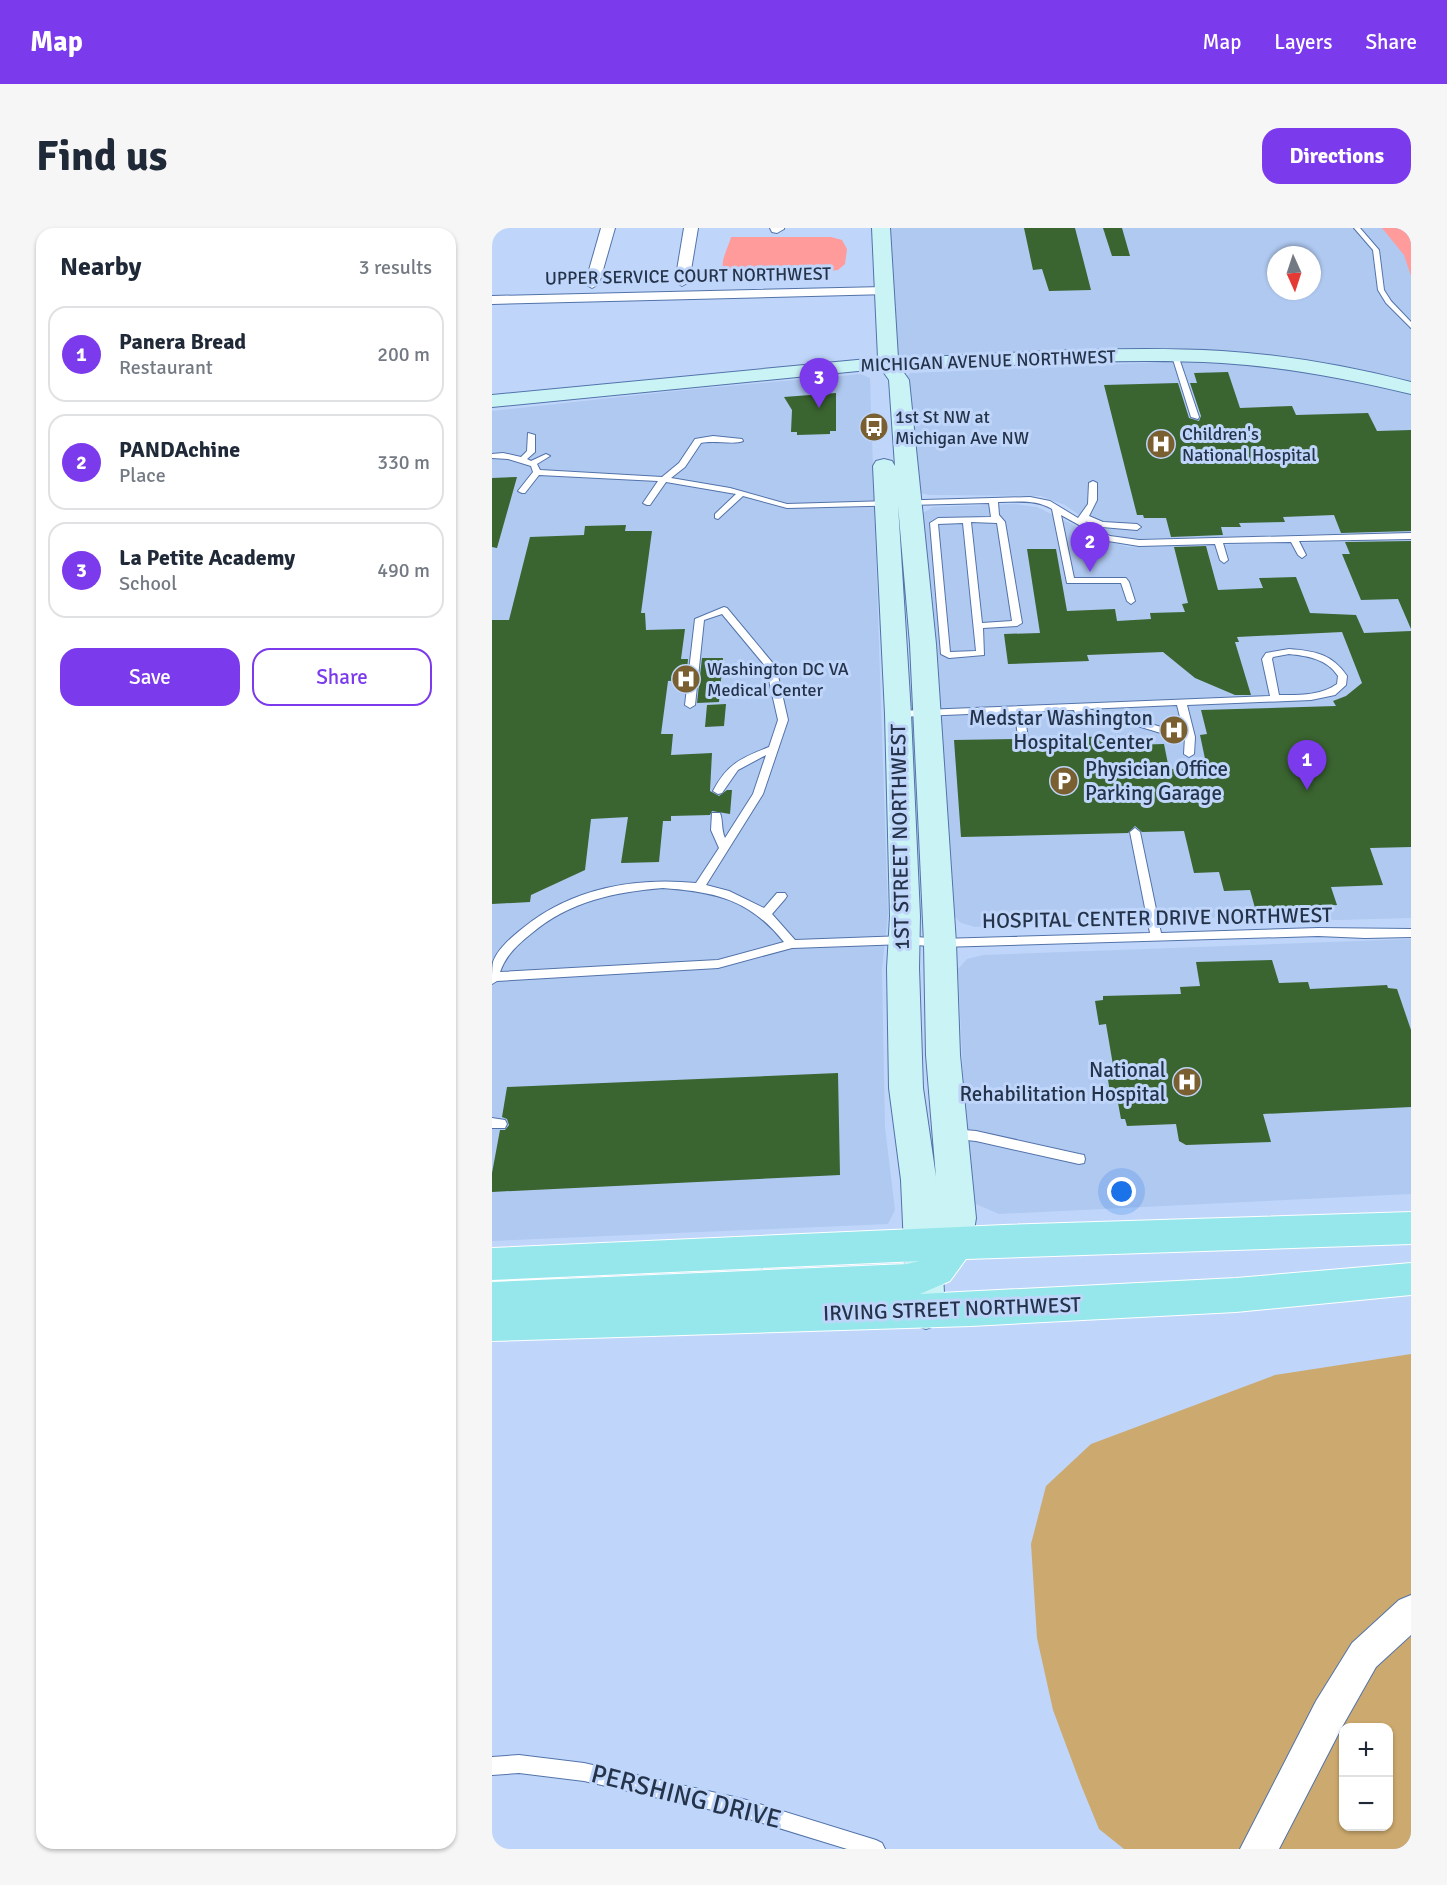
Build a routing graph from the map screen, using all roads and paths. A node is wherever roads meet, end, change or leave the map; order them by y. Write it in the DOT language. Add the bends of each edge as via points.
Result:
graph roads {
  1 [pos="608,228"];
  2 [pos="691,228"];
  3 [pos="881,228"];
  4 [pos="1357,228"];
  5 [pos="682,282"];
  6 [pos="592,284"];
  7 [pos="884,284"];
  8 [pos="492,286"];
  9 [pos="492,300"];
  10 [pos="1411,326"];
  11 [pos="1174,355"];
  12 [pos="888,364"];
  13 [pos="1411,388"];
  14 [pos="492,401"];
  15 [pos="1195,417"];
  16 [pos="882,418"];
  17 [pos="531,435"];
  18 [pos="740,441"];
  19 [pos="883,447"];
  20 [pos="492,456"];
  21 [pos="546,456"];
  22 [pos="522,460"];
  23 [pos="531,464"];
  24 [pos="537,472"];
  25 [pos="664,479"];
  26 [pos="1093,483"];
  27 [pos="522,491"];
  28 [pos="742,493"];
  29 [pos="997,499"];
  30 [pos="897,502"];
  31 [pos="647,503"];
  32 [pos="1056,508"];
  33 [pos="718,516"];
  34 [pos="1082,519"];
  35 [pos="967,520"];
  36 [pos="998,520"];
  37 [pos="1137,527"];
  38 [pos="1411,536"];
  39 [pos="1294,539"];
  40 [pos="1218,540"];
  41 [pos="1302,555"];
  42 [pos="1224,560"];
  43 [pos="1131,601"];
  44 [pos="979,626"];
  45 [pos="1275,698"];
  46 [pos="1181,701"];
  47 [pos="690,705"];
  48 [pos="1056,706"];
  49 [pos="1019,708"];
  50 [pos="912,713"];
  51 [pos="1174,734"];
  52 [pos="1023,738"];
  53 [pos="773,749"];
  54 [pos="1189,754"];
  55 [pos="718,790"];
  56 [pos="716,815"];
  57 [pos="1135,832"];
  58 [pos="724,848"];
  59 [pos="699,887"];
  60 [pos="781,896"];
  61 [pos="765,915"];
  62 [pos="1411,933"];
  63 [pos="1156,936"];
  64 [pos="904,940"];
  65 [pos="940,943"];
  66 [pos="792,944"];
  67 [pos="492,978"];
  68 [pos="950,1134"];
  69 [pos="1078,1159"];
  70 [pos="1411,1228"];
  71 [pos="492,1264"];
  72 [pos="932,1269"];
  73 [pos="1411,1279"];
  74 [pos="492,1299"];
  75 [pos="492,1324"];
  76 [pos="1411,1612"];
  77 [pos="492,1766"];
  78 [pos="876,1849"];
  79 [pos="1259,1849"];
  1 -- 6 [label="street"];
  2 -- 5 [label="street"];
  3 -- 7 [label="street, 1ST STREET NORTHWEST"];
  4 -- 10 [label="lane" via="1376,250 1381,290"];
  5 -- 6 [label="street, UPPER SERVICE COURT NORTHWEST"];
  5 -- 7 [label="street, UPPER SERVICE COURT NORTHWEST"];
  6 -- 8 [label="street, UPPER SERVICE COURT NORTHWEST"];
  7 -- 9 [label="street, UPPER SERVICE COURT NORTHWEST"];
  7 -- 12 [label="street, 1ST STREET NORTHWEST"];
  11 -- 12 [label="street, MICHIGAN AVENUE NORTHWEST" via="1092,361"];
  11 -- 13 [label="street, MICHIGAN AVENUE NORTHWEST" via="1328,369"];
  11 -- 15 [label="lane"];
  12 -- 14 [label="street, MICHIGAN AVENUE NORTHWEST"];
  12 -- 16 [label="street, 1ST STREET NORTHWEST" via="880,377"];
  12 -- 30 [label="street, 1ST STREET NORTHWEST" via="900,380"];
  17 -- 22 [label="lane" via="531,452"];
  18 -- 25 [label="lane" via="698,441 682,465"];
  19 -- 30 [label="street, 1ST STREET NORTHWEST"];
  20 -- 22 [label="lane"];
  21 -- 23 [label="lane"];
  22 -- 23 [label="lane"];
  23 -- 24 [label="lane"];
  24 -- 25 [label="lane"];
  24 -- 27 [label="lane"];
  25 -- 28 [label="lane"];
  25 -- 31 [label="lane"];
  26 -- 34 [label="lane" via="1092,508"];
  28 -- 30 [label="lane" via="786,506"];
  28 -- 33 [label="lane"];
  29 -- 30 [label="lane"];
  29 -- 32 [label="lane" via="1030,500"];
  29 -- 36 [label="lane" via="1003,516"];
  30 -- 50 [label="street, 1ST STREET NORTHWEST"];
  32 -- 34 [label="lane"];
  32 -- 43 [label="lane" via="1070,581 1122,580"];
  34 -- 37 [label="lane"];
  34 -- 40 [label="lane" via="1108,538"];
  35 -- 36 [label="lane"];
  35 -- 44 [label="lane"];
  35 -- 44 [label="lane" via="934,523 947,655 981,653"];
  36 -- 44 [label="lane" via="1017,623"];
  38 -- 39 [label="lane"];
  39 -- 40 [label="lane"];
  39 -- 41 [label="lane"];
  40 -- 42 [label="lane"];
  45 -- 45 [label="lane" via="1323,696 1339,687 1343,674 1332,661 1310,653 1269,655"];
  45 -- 46 [label="lane"];
  46 -- 48 [label="lane"];
  46 -- 54 [label="lane" via="1191,737"];
  47 -- 53 [label="lane" via="700,618 724,610 771,667 783,720"];
  48 -- 49 [label="lane"];
  48 -- 51 [label="lane"];
  49 -- 50 [label="lane"];
  49 -- 52 [label="lane"];
  50 -- 64 [label="street, 1ST STREET NORTHWEST"];
  50 -- 65 [label="street, 1ST STREET NORTHWEST"];
  53 -- 55 [label="lane" via="726,774"];
  53 -- 58 [label="lane" via="758,794"];
  56 -- 58 [label="lane" via="716,830"];
  57 -- 63 [label="lane"];
  58 -- 59 [label="lane"];
  59 -- 61 [label="lane" via="729,895"];
  59 -- 67 [label="lane" via="657,884 579,899 532,923 505,950"];
  60 -- 61 [label="lane"];
  61 -- 66 [label="lane"];
  62 -- 63 [label="lane, HOSPITAL CENTER DRIVE NORTHWEST"];
  63 -- 65 [label="lane, HOSPITAL CENTER DRIVE NORTHWEST"];
  64 -- 65 [label="lane, HOSPITAL CENTER DRIVE NORTHWEST"];
  64 -- 66 [label="lane, HOSPITAL CENTER DRIVE NORTHWEST"];
  64 -- 72 [label="street, 1ST STREET NORTHWEST" via="906,1088"];
  65 -- 68 [label="street, 1ST STREET NORTHWEST"];
  66 -- 67 [label="lane, HOSPITAL CENTER DRIVE NORTHWEST" via="718,964"];
  68 -- 69 [label="lane" via="976,1136"];
  68 -- 72 [label="street, 1ST STREET NORTHWEST" via="958,1218"];
  70 -- 72 [label="main road, IRVING STREET NORTHWEST"];
  71 -- 72 [label="main road, IRVING STREET NORTHWEST"];
  72 -- 73 [label="main road, IRVING STREET NORTHWEST" via="1236,1295"];
  72 -- 74 [label="main road" via="899,1281"];
  72 -- 75 [label="main road, IRVING STREET NORTHWEST"];
  76 -- 79 [label="street" via="1364,1655"];
  77 -- 78 [label="lane, PERSHING DRIVE" via="519,1764 584,1772 743,1808"];
}
